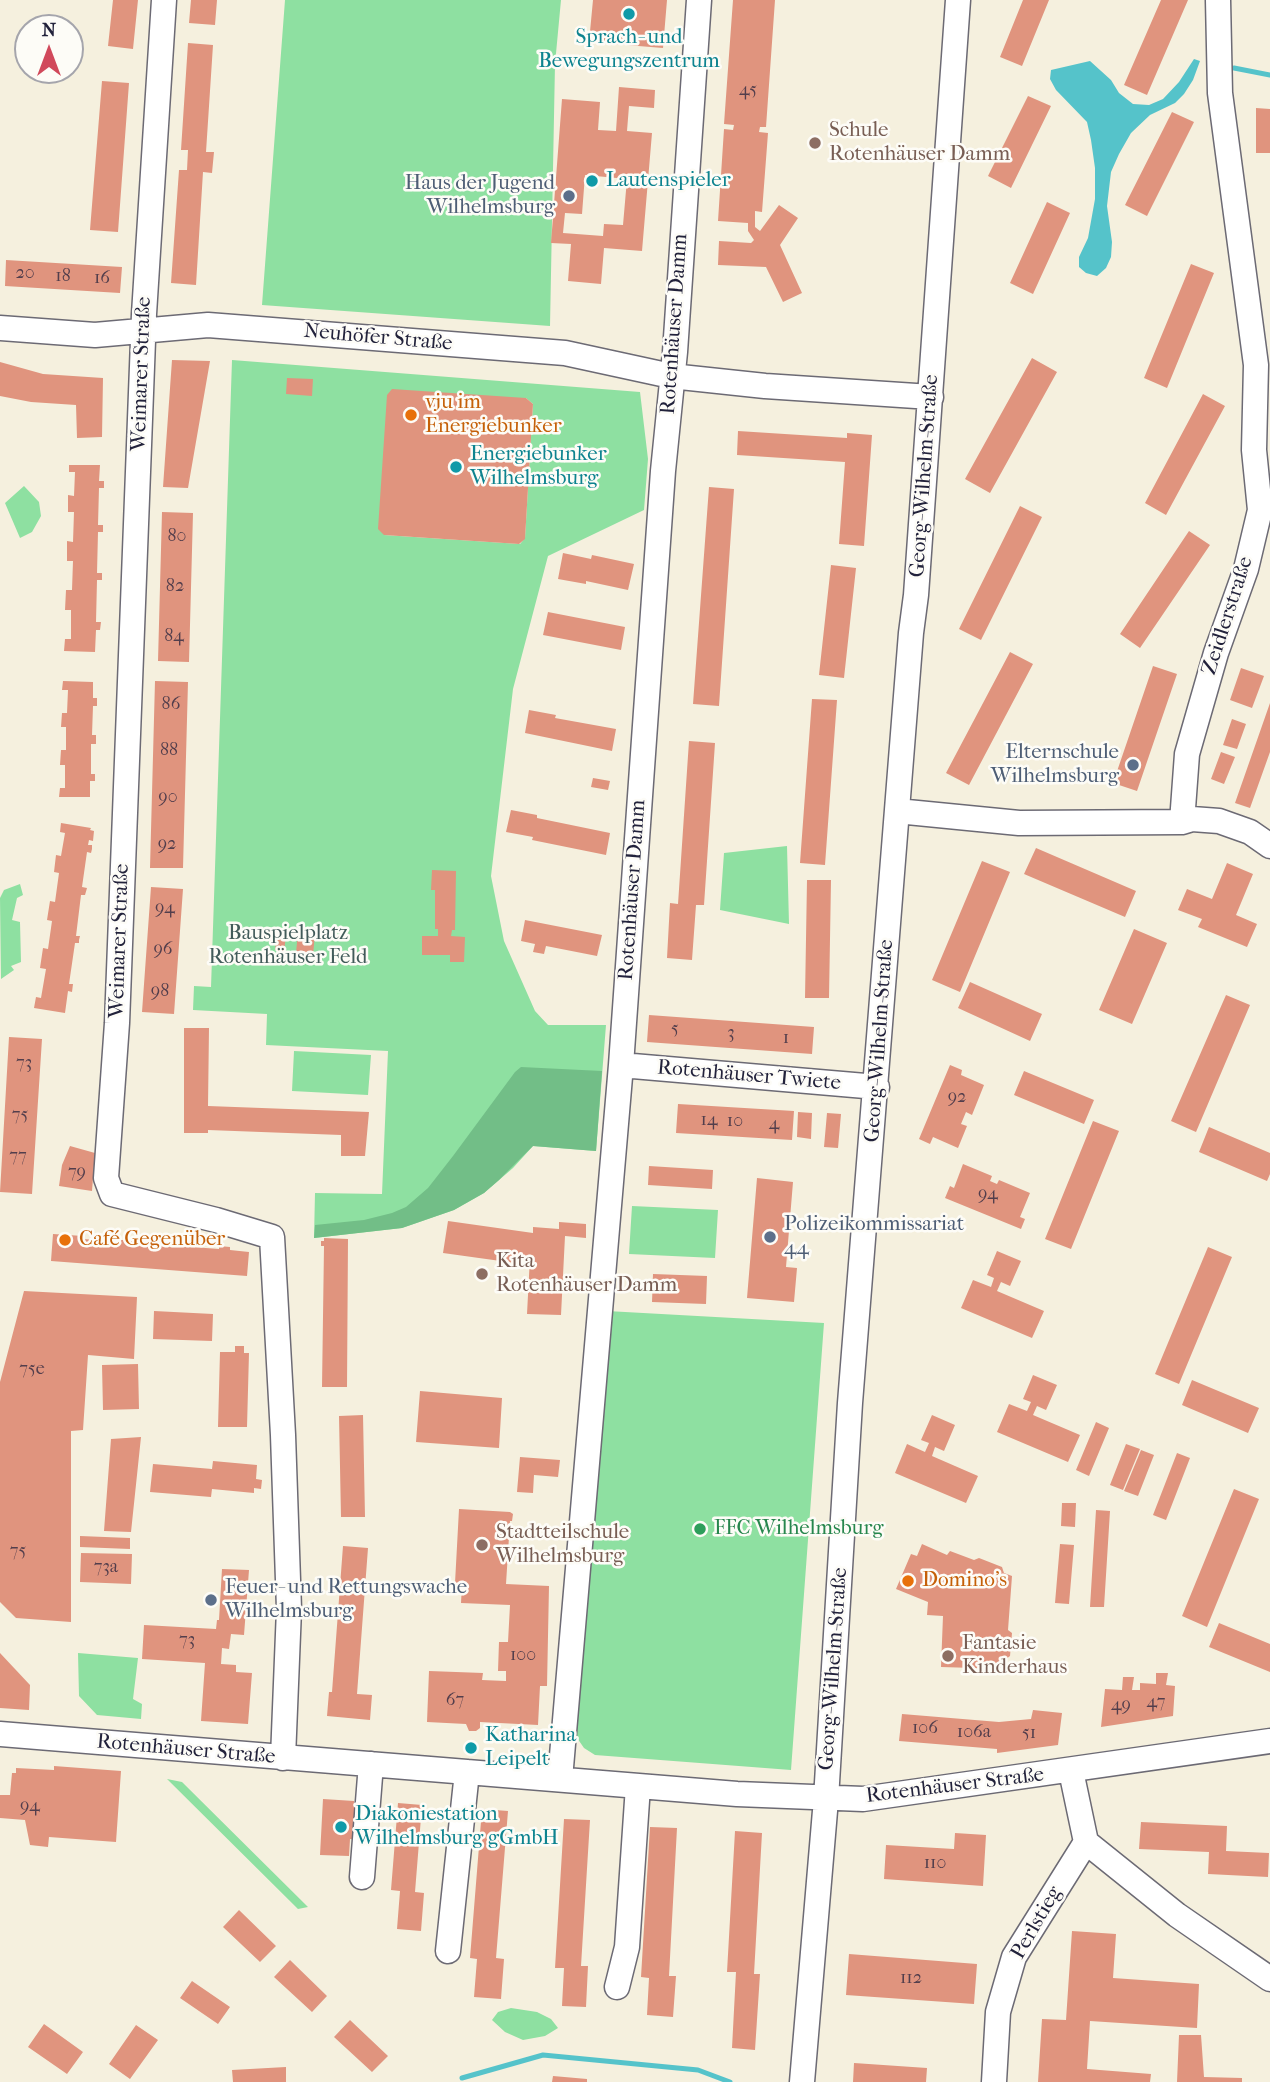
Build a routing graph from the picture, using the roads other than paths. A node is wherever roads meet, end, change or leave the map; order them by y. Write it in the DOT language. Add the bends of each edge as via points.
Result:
graph roads {
  1 [pos="164,0"];
  2 [pos="699,0"];
  3 [pos="958,0"];
  4 [pos="1218,0"];
  5 [pos="0,328"];
  6 [pos="143,332"];
  7 [pos="671,376"];
  8 [pos="931,397"];
  9 [pos="897,811"];
  10 [pos="1182,822"];
  11 [pos="1270,846"];
  12 [pos="621,1065"];
  13 [pos="877,1087"];
  14 [pos="0,1734"];
  15 [pos="1270,1741"];
  16 [pos="283,1758"];
  17 [pos="371,1764"];
  18 [pos="1071,1771"];
  19 [pos="467,1772"];
  20 [pos="560,1779"];
  21 [pos="638,1786"];
  22 [pos="826,1799"];
  23 [pos="1086,1842"];
  24 [pos="362,1877"];
  25 [pos="448,1951"];
  26 [pos="1270,1979"];
  27 [pos="617,1987"];
  28 [pos="802,2082"];
  29 [pos="994,2082"];
  1 -- 6 [label="street, Weimarer Straße"];
  2 -- 7 [label="street, Rotenhäuser Damm"];
  3 -- 8 [label="street, Georg-Wilhelm-Straße"];
  4 -- 10 [label="street, Zeidlerstraße" via="1220,93 1256,365 1254,450 1259,510 1246,569 1187,754"];
  5 -- 6 [label="street, Neuhöfer Straße" via="95,335"];
  6 -- 7 [label="street, Neuhöfer Straße" via="537,366 614,363"];
  6 -- 16 [label="street, Weimarer Straße" via="117,1023 106,1178 112,1194 272,1237 289,1609"];
  7 -- 8 [label="street, Neuhöfer Straße"];
  7 -- 12 [label="street, Rotenhäuser Damm"];
  8 -- 9 [label="street, Georg-Wilhelm-Straße"];
  9 -- 10 [label="street" via="1019,823"];
  9 -- 13 [label="street, Georg-Wilhelm-Straße"];
  10 -- 11 [label="street" via="1219,821 1250,832"];
  12 -- 13 [label="street, Rotenhäuser Twiete"];
  12 -- 20 [label="street, Rotenhäuser Damm"];
  13 -- 22 [label="street, Georg-Wilhelm-Straße" via="850,1403"];
  14 -- 16 [label="street, Rotenhäuser Straße"];
  15 -- 18 [label="street, Rotenhäuser Straße"];
  16 -- 17 [label="street, Rotenhäuser Straße"];
  17 -- 19 [label="street, Rotenhäuser Straße"];
  17 -- 24 [label="street"];
  18 -- 22 [label="street, Rotenhäuser Straße" via="863,1799"];
  18 -- 23 [label="street"];
  19 -- 20 [label="street, Rotenhäuser Straße"];
  19 -- 25 [label="street"];
  20 -- 21 [label="street, Rotenhäuser Straße"];
  21 -- 22 [label="street, Rotenhäuser Straße"];
  21 -- 27 [label="street" via="627,1947"];
  22 -- 28 [label="street, Georg-Wilhelm-Straße"];
  23 -- 26 [label="street" via="1177,1915"];
  23 -- 29 [label="street, Perlstieg" via="1014,1957 998,2012"];
}
